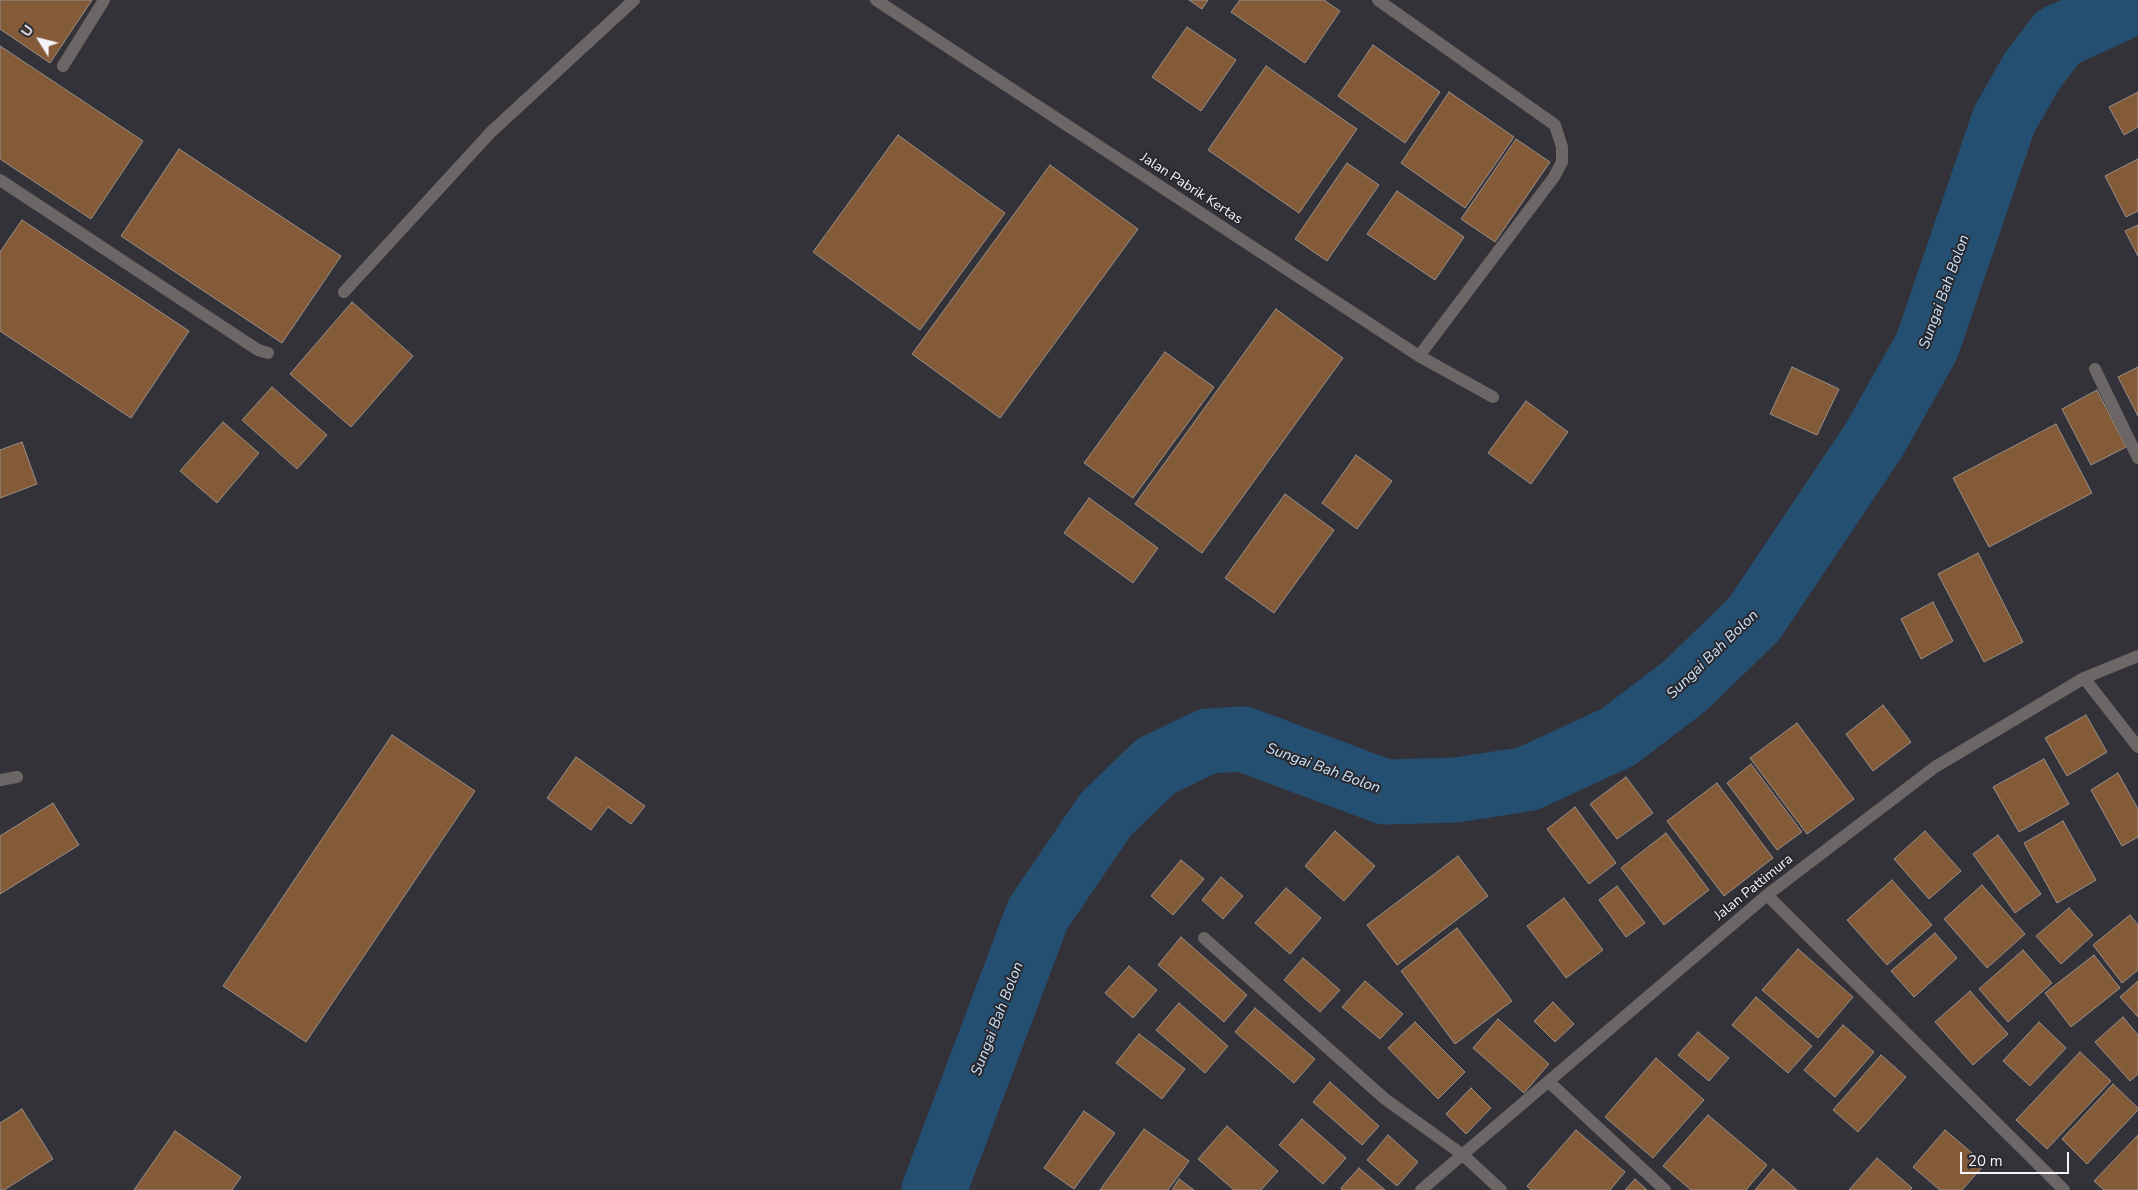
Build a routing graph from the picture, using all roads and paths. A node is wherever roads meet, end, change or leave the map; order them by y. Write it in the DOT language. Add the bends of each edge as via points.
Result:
graph roads {
  1 [pos="104,0"];
  2 [pos="634,0"];
  3 [pos="876,0"];
  4 [pos="1378,0"];
  5 [pos="63,66"];
  6 [pos="0,180"];
  7 [pos="344,292"];
  8 [pos="268,353"];
  9 [pos="1419,356"];
  10 [pos="2095,369"];
  11 [pos="1493,397"];
  12 [pos="2138,458"];
  13 [pos="2138,656"];
  14 [pos="2084,678"];
  15 [pos="2138,747"];
  16 [pos="17,777"];
  17 [pos="0,780"];
  18 [pos="1767,895"];
  19 [pos="1204,938"];
  20 [pos="1550,1082"];
  21 [pos="1463,1155"];
  22 [pos="1422,1190"];
  23 [pos="1501,1190"];
  24 [pos="1665,1190"];
  25 [pos="2064,1190"];
  1 -- 5 [label="street"];
  2 -- 7 [label="street" via="491,132"];
  3 -- 9 [label="street, Jalan Pabrik Kertas"];
  4 -- 9 [label="street" via="1555,125 1562,147 1562,162 1554,177"];
  6 -- 8 [label="street" via="258,350"];
  9 -- 11 [label="street, Jalan Pabrik Kertas"];
  10 -- 12 [label="street"];
  13 -- 14 [label="street, Jalan Pattimura"];
  14 -- 15 [label="street"];
  14 -- 18 [label="street, Jalan Pattimura" via="1935,767"];
  16 -- 17 [label="street"];
  18 -- 20 [label="street, Jalan Pattimura"];
  18 -- 25 [label="street"];
  19 -- 21 [label="street" via="1384,1099"];
  20 -- 21 [label="street, Jalan Pattimura"];
  20 -- 24 [label="street"];
  21 -- 22 [label="street, Jalan Pattimura"];
  21 -- 23 [label="street"];
}
